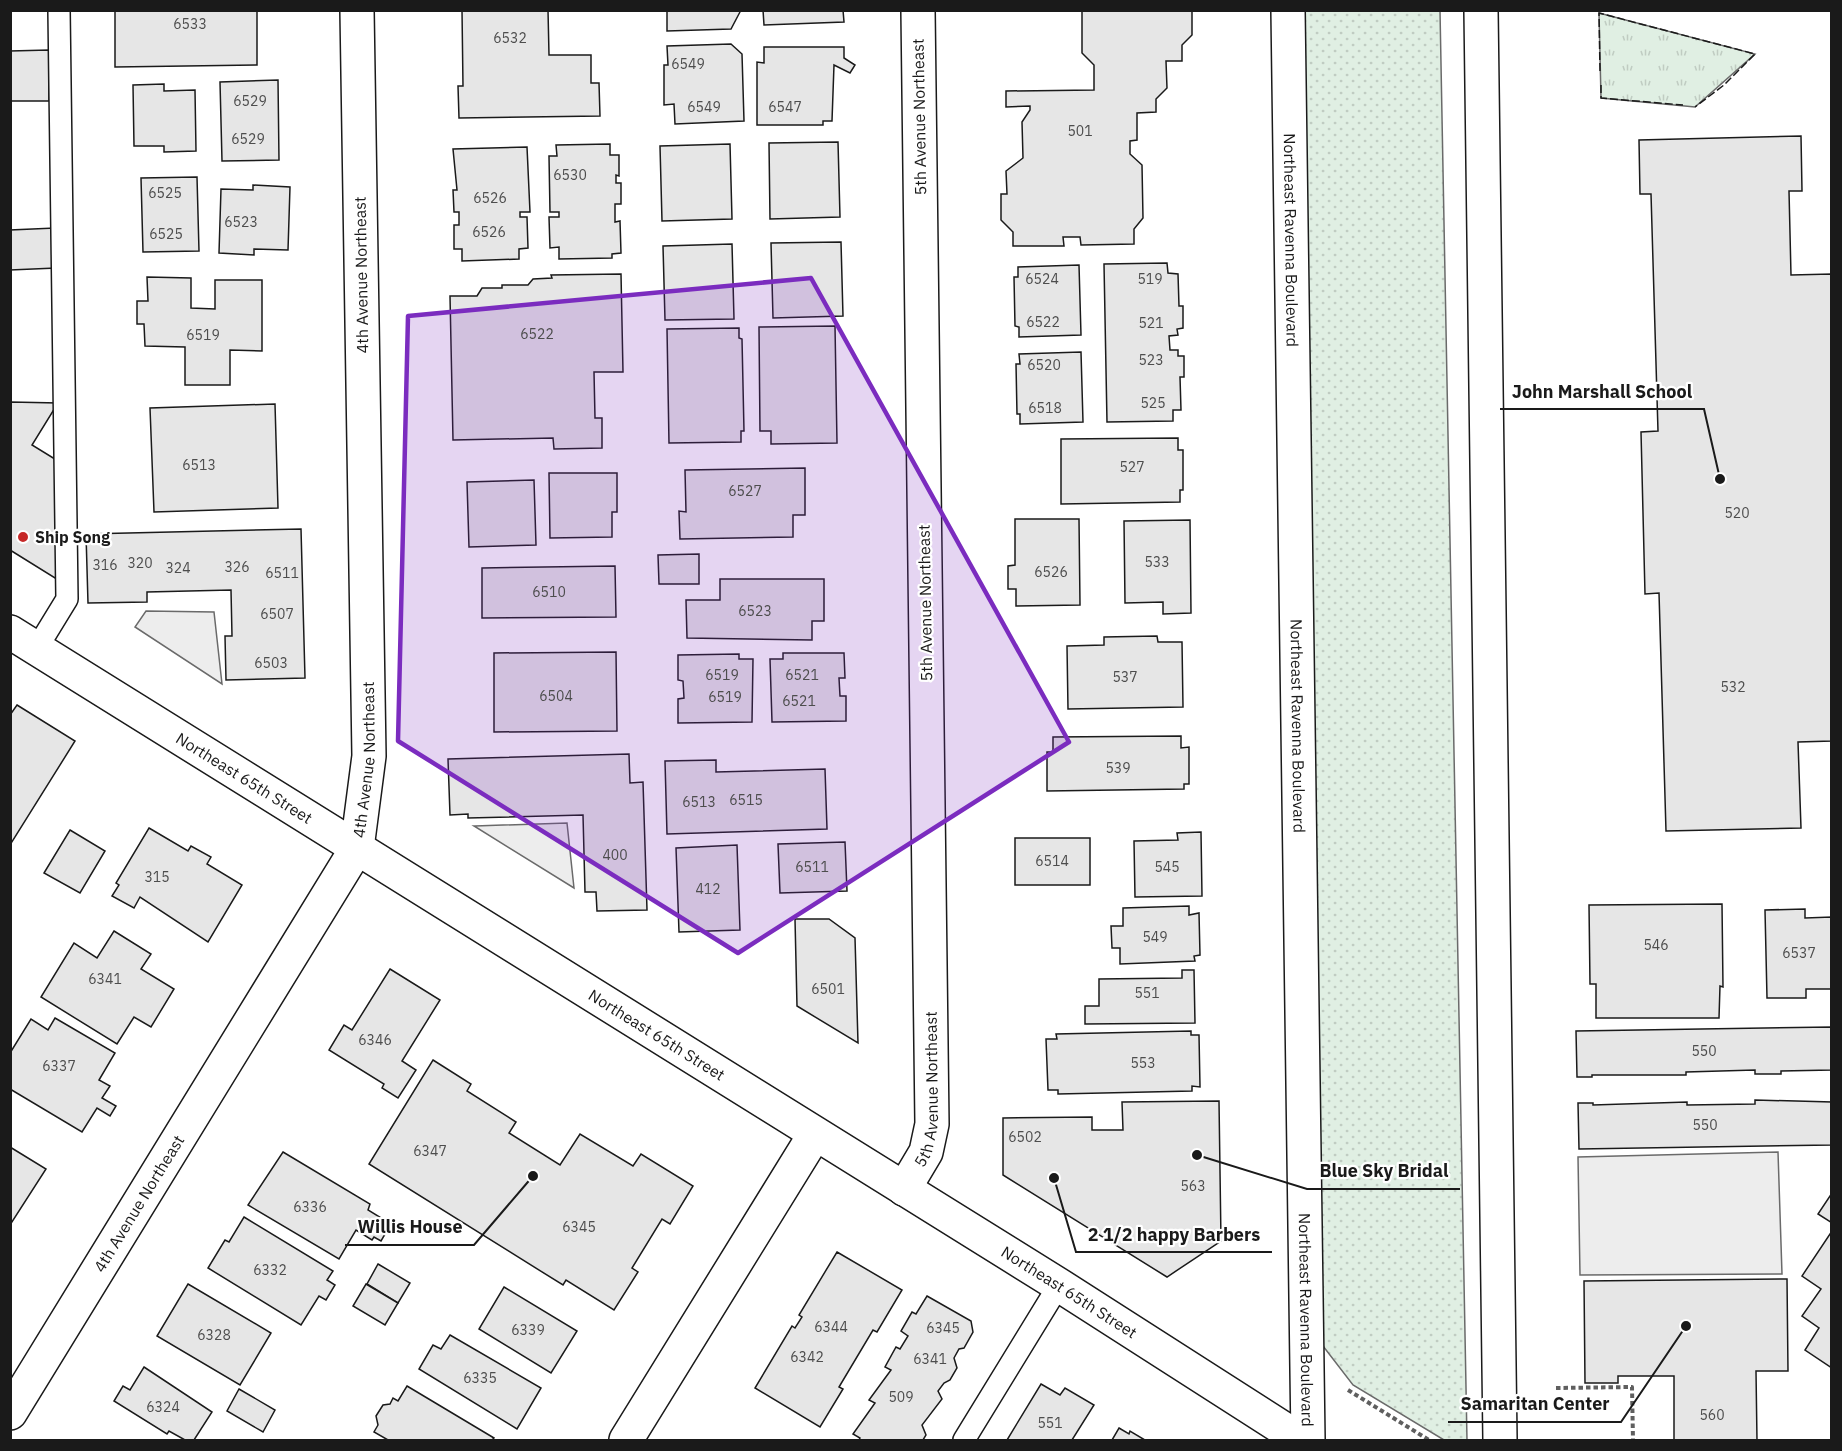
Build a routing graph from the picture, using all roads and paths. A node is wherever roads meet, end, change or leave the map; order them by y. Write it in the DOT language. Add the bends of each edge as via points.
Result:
graph roads {
  1 [pos="59,10"];
  2 [pos="357,10"];
  3 [pos="918,10"];
  4 [pos="1288,10"];
  5 [pos="1481,10"];
  6 [pos="24,640"];
  7 [pos="357,848"];
  8 [pos="815,1134"];
  9 [pos="904,1189"];
  10 [pos="1059,1285"];
  11 [pos="1344,1388"];
  12 [pos="1556,1388"];
  13 [pos="10,1413"];
  14 [pos="626,1440"];
  15 [pos="964,1440"];
  16 [pos="1301,1440"];
  17 [pos="1308,1440"];
  18 [pos="1429,1440"];
  19 [pos="1500,1440"];
  20 [pos="1633,1440"];
  1 -- 6 [label="lane" via="68,599"];
  2 -- 7 [label="main road, 4th Avenue Northeast" via="369,756"];
  3 -- 9 [label="main road, 5th Avenue Northeast" via="932,1124 926,1152"];
  4 -- 17 [label="main road, Northeast Ravenna Boulevard"];
  5 -- 19 [label="main road"];
  6 -- 7 [label="main road, Northeast 65th Street"];
  7 -- 8 [label="main road, Northeast 65th Street"];
  7 -- 13 [label="main road, 4th Avenue Northeast"];
  8 -- 9 [label="main road, Northeast 65th Street"];
  8 -- 14 [label="main road"];
  9 -- 10 [label="main road, Northeast 65th Street"];
  10 -- 15 [label="lane"];
  10 -- 16 [label="main road, Northeast 65th Street"];
  11 -- 18 [label="path"];
  12 -- 20 [label="path" via="1632,1388"];
}
